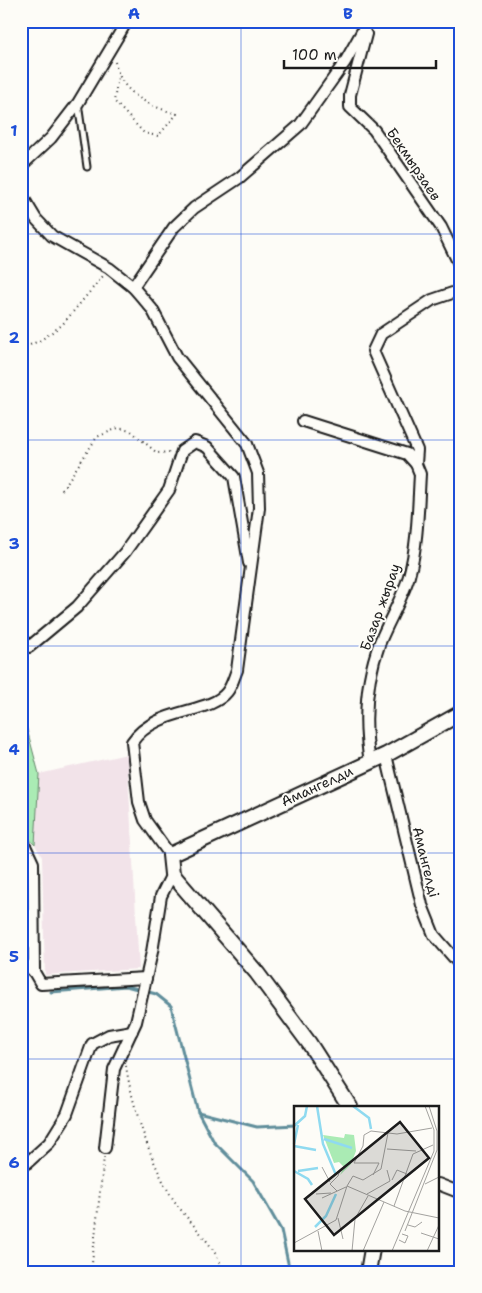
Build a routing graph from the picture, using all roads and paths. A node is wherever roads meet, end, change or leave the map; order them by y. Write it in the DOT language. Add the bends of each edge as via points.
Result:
graph roads {
  1 [pos="127,21"];
  2 [pos="368,21"];
  3 [pos="112,48"];
  4 [pos="118,77"];
  5 [pos="78,103"];
  6 [pos="21,166"];
  7 [pos="87,167"];
  8 [pos="21,194"];
  9 [pos="109,268"];
  10 [pos="461,268"];
  11 [pos="133,287"];
  12 [pos="461,290"];
  13 [pos="21,349"];
  14 [pos="303,422"];
  15 [pos="182,451"];
  16 [pos="416,464"];
  17 [pos="62,490"];
  18 [pos="250,573"];
  19 [pos="21,638"];
  20 [pos="461,713"];
  21 [pos="386,755"];
  22 [pos="370,762"];
  23 [pos="21,844"];
  24 [pos="170,855"];
  25 [pos="172,874"];
  26 [pos="21,961"];
  27 [pos="461,966"];
  28 [pos="34,972"];
  29 [pos="146,978"];
  30 [pos="132,1032"];
  31 [pos="124,1049"];
  32 [pos="349,1106"];
  33 [pos="105,1148"];
  34 [pos="27,1163"];
  35 [pos="440,1185"];
  36 [pos="461,1193"];
  37 [pos="372,1250"];
  38 [pos="91,1272"];
  39 [pos="224,1272"];
  40 [pos="368,1272"];
  1 -- 3 [label="street"];
  2 -- 10 [label="street, Бекмырзаев" via="350,107 374,130 441,227"];
  2 -- 11 [label="street" via="346,62 300,125 240,178 194,208 174,228"];
  3 -- 4 [label="path"];
  3 -- 5 [label="street"];
  4 -- 4 [label="path" via="138,97 156,108 177,114 158,136 144,133 114,102"];
  5 -- 6 [label="street" via="52,138"];
  5 -- 7 [label="lane"];
  8 -- 9 [label="street" via="36,219 52,236"];
  9 -- 11 [label="street"];
  9 -- 13 [label="path" via="62,325"];
  11 -- 18 [label="street" via="152,309 177,357 247,444 258,473 259,508"];
  12 -- 16 [label="street, Базар жырау" via="432,300 381,334 373,350 417,450"];
  14 -- 16 [label="street" via="407,454"];
  15 -- 17 [label="path" via="157,453 131,431 118,428 97,437"];
  15 -- 18 [label="street" via="195,442 207,448 234,477"];
  15 -- 19 [label="street" via="169,490 125,552 77,606 29,647"];
  16 -- 22 [label="street, Базар жырау" via="420,474 418,513 409,577 380,644 366,695 366,738"];
  18 -- 24 [label="street" via="237,670 227,693 212,702 162,718 140,731 132,742 138,802 145,820"];
  20 -- 21 [label="main road, Амангелди"];
  21 -- 22 [label="main road, Амангелди"];
  21 -- 27 [label="street, Амангелді" via="422,905 434,935"];
  22 -- 24 [label="main road, Амангелди"];
  23 -- 28 [label="street" via="33,863"];
  24 -- 25 [label="main road"];
  25 -- 29 [label="street" via="161,896"];
  25 -- 32 [label="main road" via="257,973 310,1042"];
  26 -- 28 [label="street"];
  28 -- 29 [label="street" via="41,984"];
  29 -- 30 [label="street"];
  30 -- 31 [label="street"];
  30 -- 34 [label="street" via="109,1035 92,1044 67,1114 49,1144"];
  31 -- 33 [label="street" via="114,1069"];
  31 -- 39 [label="path" via="130,1089 157,1169 177,1205 206,1238"];
  33 -- 38 [label="path"];
  35 -- 36 [label="street"];
  37 -- 40 [label="main road"];
}
